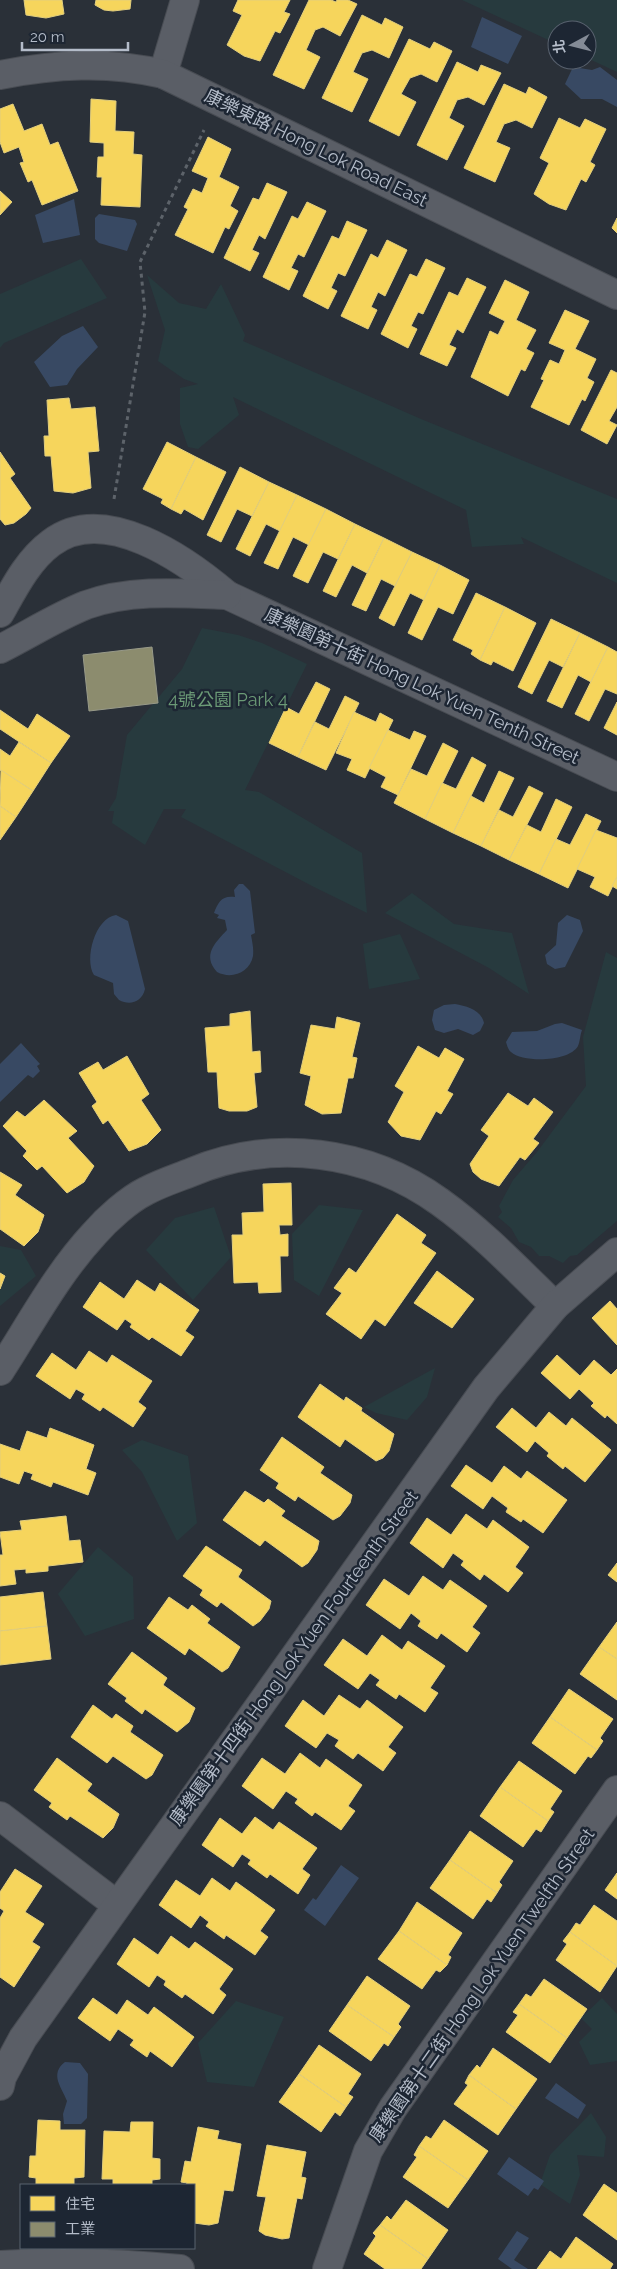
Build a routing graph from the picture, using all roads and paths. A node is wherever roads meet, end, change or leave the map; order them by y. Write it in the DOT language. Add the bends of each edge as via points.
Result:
graph roads {
  1 [pos="185,0"];
  2 [pos="163,74"];
  3 [pos="0,75"];
  4 [pos="219,100"];
  5 [pos="617,294"];
  6 [pos="109,529"];
  7 [pos="227,595"];
  8 [pos="0,613"];
  9 [pos="0,649"];
  10 [pos="617,777"];
  11 [pos="617,1252"];
  12 [pos="555,1306"];
  13 [pos="0,1371"];
  14 [pos="617,1790"];
  15 [pos="0,1816"];
  16 [pos="117,1905"];
  17 [pos="0,2086"];
  18 [pos="0,2260"];
  19 [pos="0,2264"];
  20 [pos="180,2269"];
  21 [pos="327,2269"];
  1 -- 2 [label="street"];
  2 -- 3 [label="street, 康樂東路 Hong Lok Road East" via="141,68 77,64"];
  2 -- 4 [label="street, 康樂東路 Hong Lok Road East"];
  4 -- 5 [label="street, 康樂東路 Hong Lok Road East"];
  4 -- 6 [label="path" via="140,262 145,312"];
  6 -- 7 [label="street, 康樂園第十街 Hong Lok Yuen Tenth Street" via="130,535 182,560"];
  6 -- 8 [label="street, 康樂園第十街 Hong Lok Yuen Tenth Street" via="88,529 52,542 37,555 16,583"];
  7 -- 9 [label="street, 康樂園第十街 Hong Lok Yuen Tenth Street" via="181,593 117,597 86,606"];
  7 -- 10 [label="street, 康樂園第十街 Hong Lok Yuen Tenth Street"];
  11 -- 12 [label="street, 康樂園第十四街 Hong Lok Yuen Fourteenth Street"];
  12 -- 13 [label="street" via="481,1235 440,1201 401,1177 321,1154 285,1151 245,1156 204,1167 146,1191 101,1227 65,1269"];
  12 -- 16 [label="street, 康樂園第十四街 Hong Lok Yuen Fourteenth Street" via="486,1388"];
  14 -- 21 [label="street, 康樂園第十二街 Hong Lok Yuen Twelfth Street" via="393,2108 373,2142"];
  15 -- 16 [label="street"];
  16 -- 17 [label="street, 康樂園第十四街 Hong Lok Yuen Fourteenth Street" via="23,2038"];
  18 -- 19 [label="street"];
  19 -- 20 [label="street" via="106,2263"];
}
